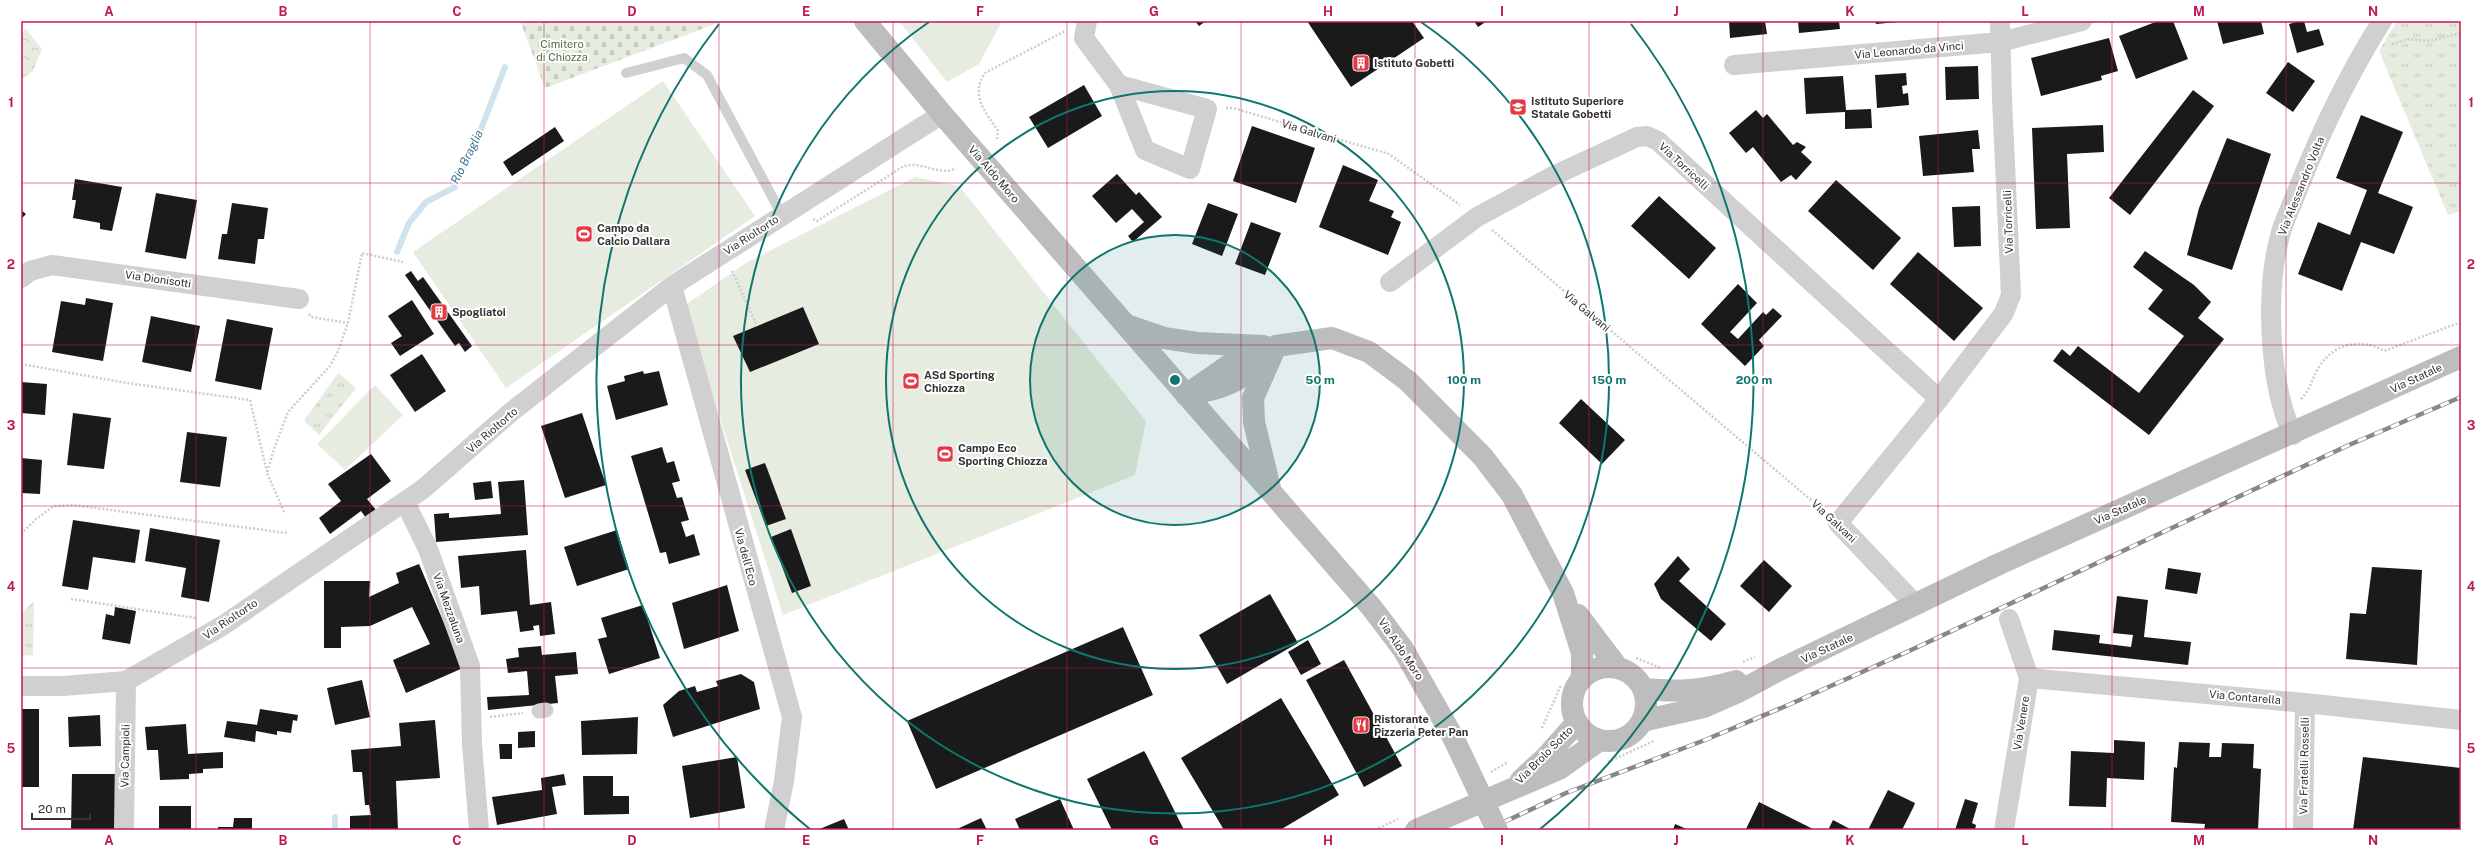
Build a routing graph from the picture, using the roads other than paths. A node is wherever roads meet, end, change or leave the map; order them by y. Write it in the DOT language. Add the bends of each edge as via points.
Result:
graph roads {
  1 [pos="865,21"];
  2 [pos="1086,21"];
  3 [pos="2000,21"];
  4 [pos="2082,21"];
  5 [pos="2382,21"];
  6 [pos="2000,42"];
  7 [pos="1734,65"];
  8 [pos="626,74"];
  9 [pos="1119,85"];
  10 [pos="942,114"];
  11 [pos="782,215"];
  12 [pos="21,278"];
  13 [pos="1390,282"];
  14 [pos="672,286"];
  15 [pos="299,298"];
  16 [pos="1124,325"];
  17 [pos="1276,346"];
  18 [pos="2461,357"];
  19 [pos="1186,395"];
  20 [pos="1939,399"];
  21 [pos="2292,435"];
  22 [pos="1271,492"];
  23 [pos="405,502"];
  24 [pos="1838,523"];
  25 [pos="1563,593"];
  26 [pos="1916,605"];
  27 [pos="2009,619"];
  28 [pos="1618,668"];
  29 [pos="1782,668"];
  30 [pos="2029,678"];
  31 [pos="1582,679"];
  32 [pos="126,681"];
  33 [pos="21,686"];
  34 [pos="1644,689"];
  35 [pos="2305,703"];
  36 [pos="2461,720"];
  37 [pos="1642,721"];
  38 [pos="1577,722"];
  39 [pos="1600,740"];
  40 [pos="1511,788"];
  41 [pos="124,830"];
  42 [pos="479,830"];
  43 [pos="774,830"];
  44 [pos="1416,830"];
  45 [pos="1497,830"];
  46 [pos="2004,830"];
  47 [pos="2303,830"];
  1 -- 10 [label="main road, Via Aldo Moro"];
  2 -- 9 [label="street" via="1084,38"];
  3 -- 6 [label="street, Via Torricelli"];
  4 -- 6 [label="street, Via Leonardo da Vinci"];
  5 -- 21 [label="street, Via Alessandro Volta" via="2350,72 2310,159 2281,232 2270,306 2278,392 2283,416"];
  6 -- 7 [label="street, Via Leonardo da Vinci"];
  6 -- 20 [label="street, Via Torricelli" via="2011,295 2004,313"];
  8 -- 11 [label="lane" via="684,58 707,75"];
  9 -- 9 [label="street" via="1145,150 1190,169 1207,109"];
  10 -- 11 [label="street, Via Rioltorto"];
  10 -- 16 [label="main road, Via Aldo Moro"];
  11 -- 14 [label="street, Via Rioltorto"];
  12 -- 15 [label="street, Via Dionisotti" via="30,271 52,265"];
  13 -- 20 [label="street, Via Torricelli" via="1471,213 1637,137 1647,136 1658,141"];
  14 -- 23 [label="street, Via Rioltorto" via="510,413"];
  14 -- 43 [label="street, Via dell'Eco" via="792,717 784,781"];
  16 -- 17 [label="main road" via="1164,338 1197,343"];
  16 -- 19 [label="main road, Via Aldo Moro"];
  17 -- 19 [label="main road" via="1250,373 1211,390"];
  17 -- 22 [label="main road, Via Aldo Moro" via="1253,398 1254,422"];
  17 -- 25 [label="main road" via="1332,338 1370,352 1408,381 1483,456 1512,495"];
  18 -- 21 [label="main road, Via Statale"];
  19 -- 22 [label="main road, Via Aldo Moro"];
  20 -- 24 [label="street, Via Torricelli"];
  21 -- 26 [label="main road, Via Statale" via="1999,564"];
  22 -- 45 [label="main road, Via Aldo Moro, bridge" via="1372,608 1403,649 1453,737"];
  23 -- 32 [label="street, Via Rioltorto" via="222,626"];
  23 -- 42 [label="street, Via Mezzaluna" via="428,549 470,666"];
  24 -- 26 [label="street, Via Galvani"];
  25 -- 28 [label="main road" via="1590,634"];
  25 -- 31 [label="main road" via="1582,653"];
  26 -- 29 [label="main road, Via Statale"];
  27 -- 30 [label="street, Via Venere"];
  28 -- 31 [label="main road" via="1599,668"];
  28 -- 34 [label="main road" via="1633,675"];
  29 -- 34 [label="main road, Via Statale" via="1709,689 1678,692"];
  29 -- 37 [label="main road, Via Statale" via="1704,707"];
  30 -- 35 [label="street, Via Contarella"];
  30 -- 46 [label="street, Via Venere"];
  31 -- 38 [label="main road" via="1577,686 1572,704"];
  32 -- 33 [label="street, Via Rioltorto"];
  32 -- 41 [label="street, Via Campioli"];
  34 -- 37 [label="main road" via="1646,700"];
  35 -- 36 [label="street, Via Contarella"];
  35 -- 47 [label="street, Via Fratelli Rosselli"];
  37 -- 39 [label="main road" via="1637,729 1620,740"];
  38 -- 39 [label="main road" via="1582,730"];
  38 -- 40 [label="main road, Via Brolo Sotto" via="1546,757"];
  39 -- 40 [label="main road, Via Brolo Sotto" via="1559,769"];
  40 -- 44 [label="main road, Via Brolo Sotto"];
}
